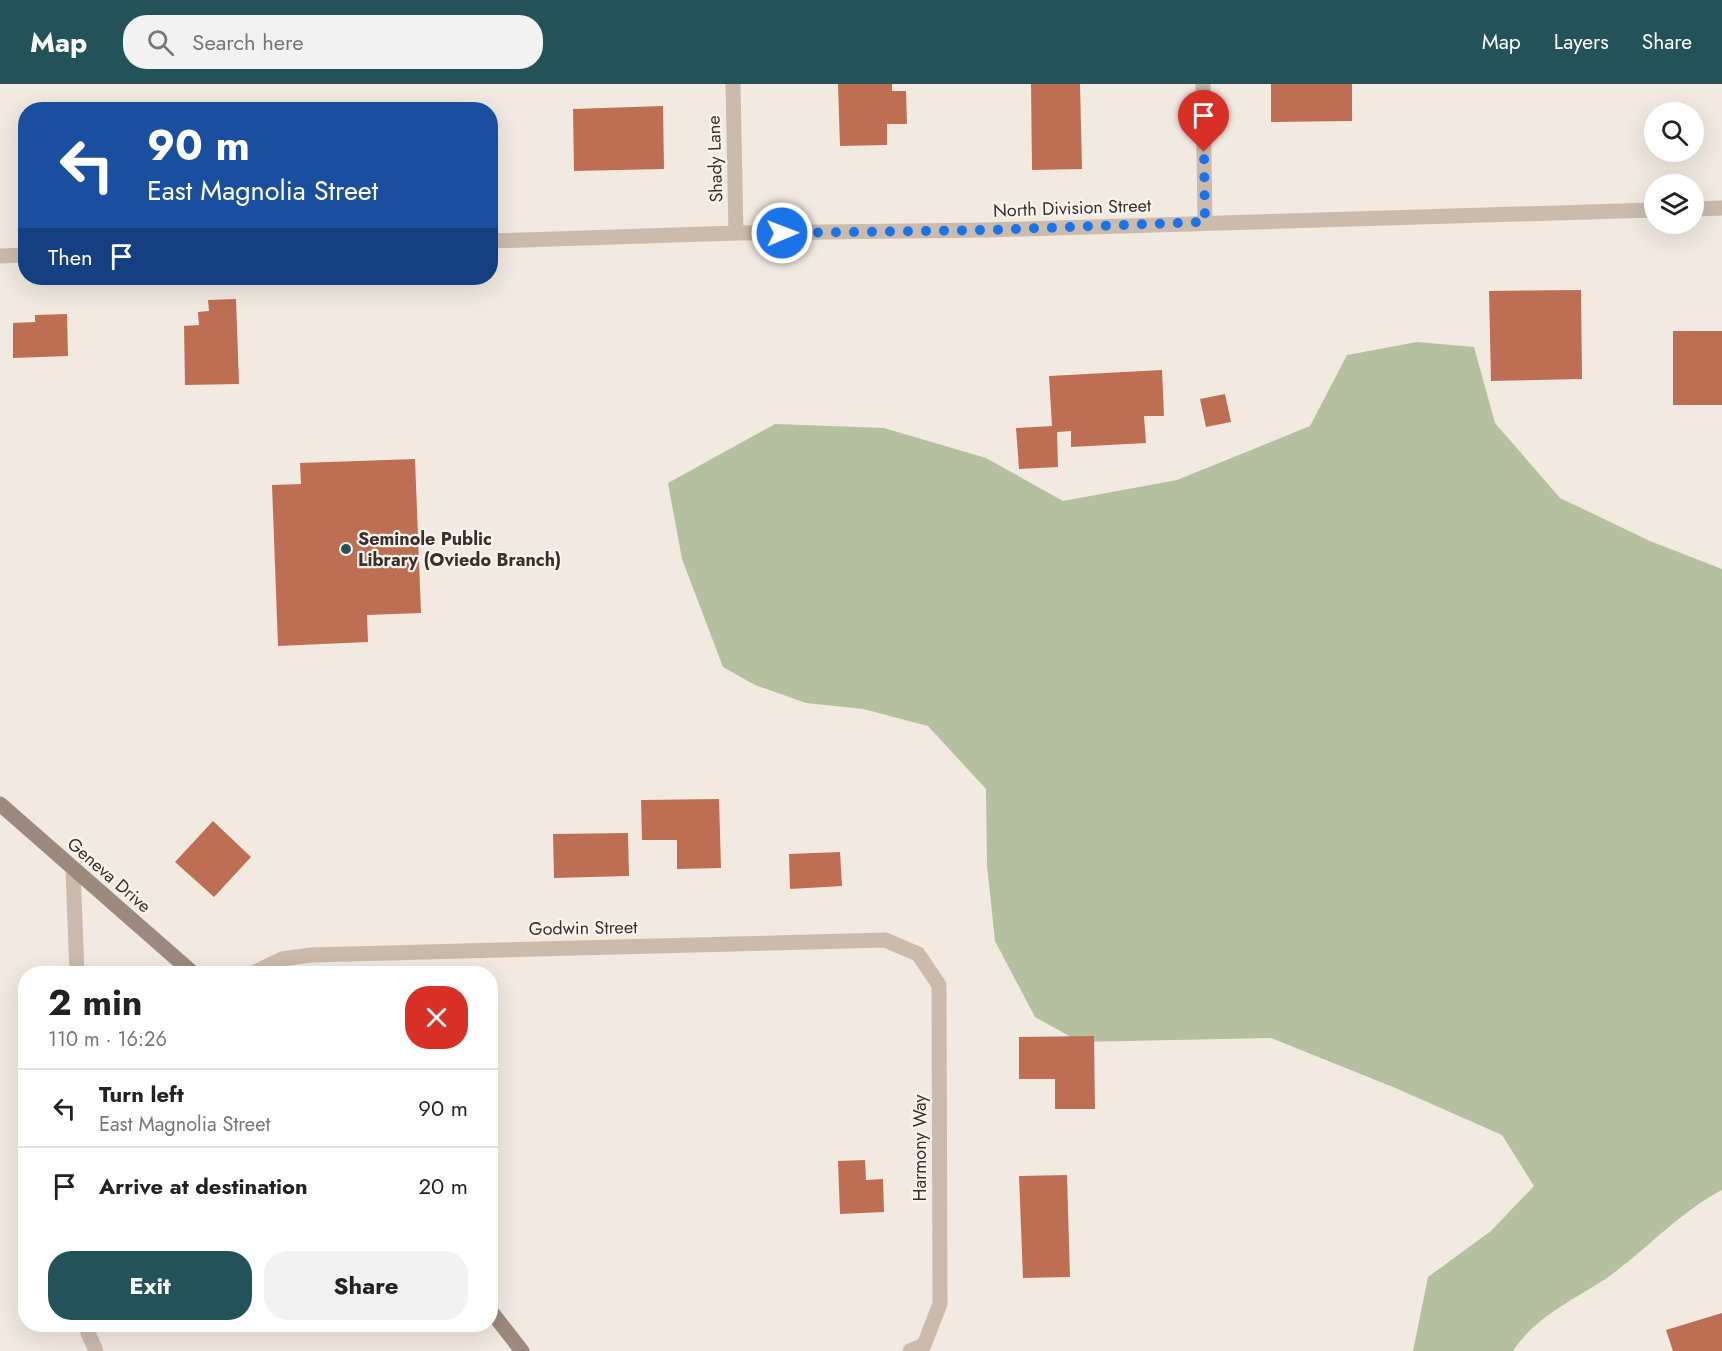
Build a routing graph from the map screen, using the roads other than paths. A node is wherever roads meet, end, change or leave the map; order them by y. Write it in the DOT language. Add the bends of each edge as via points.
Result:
graph roads {
  1 [pos="733,84"];
  2 [pos="1203,84"];
  3 [pos="1722,208"];
  4 [pos="1704,209"];
  5 [pos="1644,210"];
  6 [pos="1205,222"];
  7 [pos="736,233"];
  8 [pos="498,241"];
  9 [pos="18,255"];
  10 [pos="0,256"];
  11 [pos="0,804"];
  12 [pos="74,870"];
  13 [pos="918,954"];
  14 [pos="77,966"];
  15 [pos="185,966"];
  16 [pos="268,966"];
  17 [pos="498,1320"];
  18 [pos="88,1332"];
  19 [pos="917,1348"];
  20 [pos="96,1351"];
  21 [pos="522,1351"];
  1 -- 7 [label="street, Shady Lane"];
  2 -- 6 [label="street"];
  3 -- 4 [label="street"];
  5 -- 6 [label="street, North Division Street"];
  6 -- 7 [label="street, North Division Street"];
  7 -- 8 [label="street, North Division Street"];
  9 -- 10 [label="street"];
  11 -- 12 [label="main road, Geneva Drive"];
  12 -- 14 [label="street"];
  12 -- 15 [label="main road, Geneva Drive"];
  13 -- 16 [label="street, Godwin Street" via="885,940 311,955 282,959"];
  13 -- 19 [label="street, Harmony Way" via="939,985 940,1304"];
  17 -- 21 [label="main road"];
  18 -- 20 [label="street"];
}
